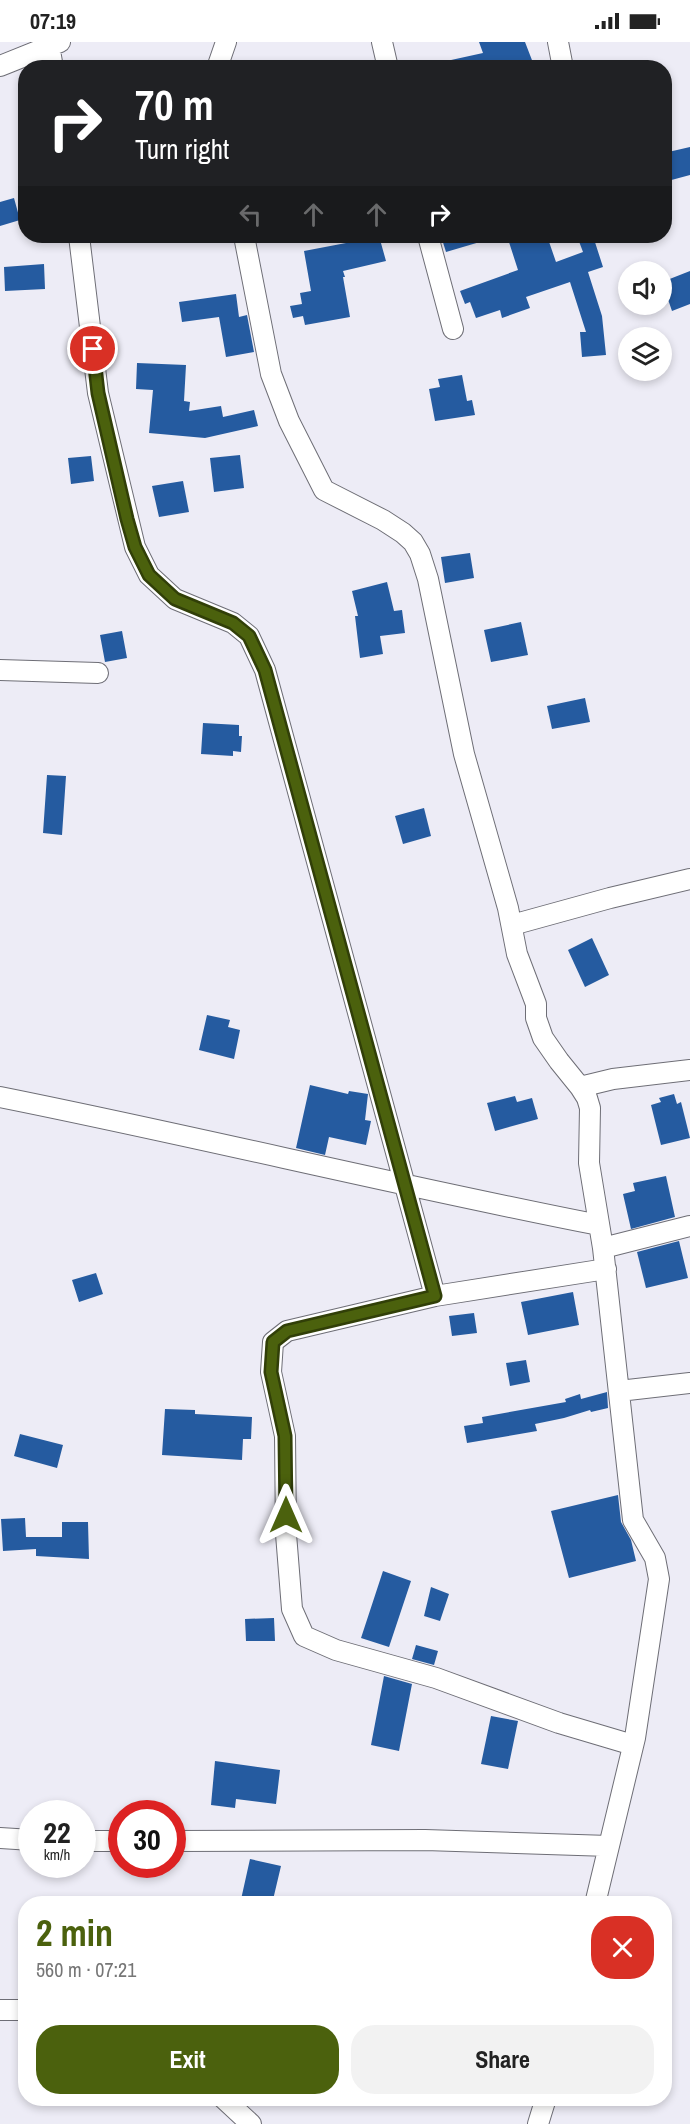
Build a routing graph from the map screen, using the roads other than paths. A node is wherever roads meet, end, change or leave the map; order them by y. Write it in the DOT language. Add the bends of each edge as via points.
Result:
graph roads {
  1 [pos="226,42"];
  2 [pos="382,42"];
  3 [pos="558,42"];
  4 [pos="43,45"];
  5 [pos="50,60"];
  6 [pos="220,60"];
  7 [pos="386,60"];
  8 [pos="561,60"];
  9 [pos="0,66"];
  10 [pos="80,243"];
  11 [pos="245,243"];
  12 [pos="430,243"];
  13 [pos="453,330"];
  14 [pos="0,670"];
  15 [pos="98,673"];
  16 [pos="690,879"];
  17 [pos="512,925"];
  18 [pos="690,1070"];
  19 [pos="580,1087"];
  20 [pos="0,1097"];
  21 [pos="403,1184"];
  22 [pos="599,1225"];
  23 [pos="690,1226"];
  24 [pos="603,1248"];
  25 [pos="606,1269"];
  26 [pos="435,1296"];
  27 [pos="690,1383"];
  28 [pos="619,1391"];
  29 [pos="633,1745"];
  30 [pos="0,1838"];
  31 [pos="18,1839"];
  32 [pos="186,1841"];
  33 [pos="609,1846"];
  34 [pos="597,1896"];
  35 [pos="0,2010"];
  36 [pos="18,2010"];
  37 [pos="231,2106"];
  38 [pos="544,2106"];
  39 [pos="251,2124"];
  40 [pos="538,2124"];
  1 -- 6 [label="street"];
  2 -- 7 [label="street"];
  3 -- 8 [label="street"];
  4 -- 5 [label="street"];
  4 -- 9 [label="street"];
  10 -- 21 [label="street" via="98,393 135,547 149,575 175,599 233,623 249,636 265,670"];
  11 -- 17 [label="street" via="271,374 289,421 324,490 403,533 420,554 464,754"];
  12 -- 13 [label="street"];
  14 -- 15 [label="street"];
  16 -- 17 [label="street"];
  17 -- 19 [label="street" via="543,1038"];
  18 -- 19 [label="street"];
  19 -- 22 [label="street" via="590,1108 589,1163"];
  20 -- 21 [label="street"];
  21 -- 22 [label="street"];
  21 -- 26 [label="street"];
  22 -- 24 [label="street"];
  23 -- 24 [label="street"];
  24 -- 25 [label="street"];
  25 -- 26 [label="street"];
  25 -- 28 [label="street"];
  26 -- 29 [label="street" via="287,1331 273,1342 271,1372 285,1436 292,1609 304,1636 336,1650 436,1678"];
  27 -- 28 [label="street"];
  28 -- 29 [label="street" via="633,1520 655,1558 659,1579"];
  29 -- 33 [label="street"];
  30 -- 31 [label="street"];
  32 -- 33 [label="street" via="425,1840"];
  33 -- 34 [label="street"];
  35 -- 36 [label="street"];
  37 -- 39 [label="street"];
  38 -- 40 [label="street"];
}
